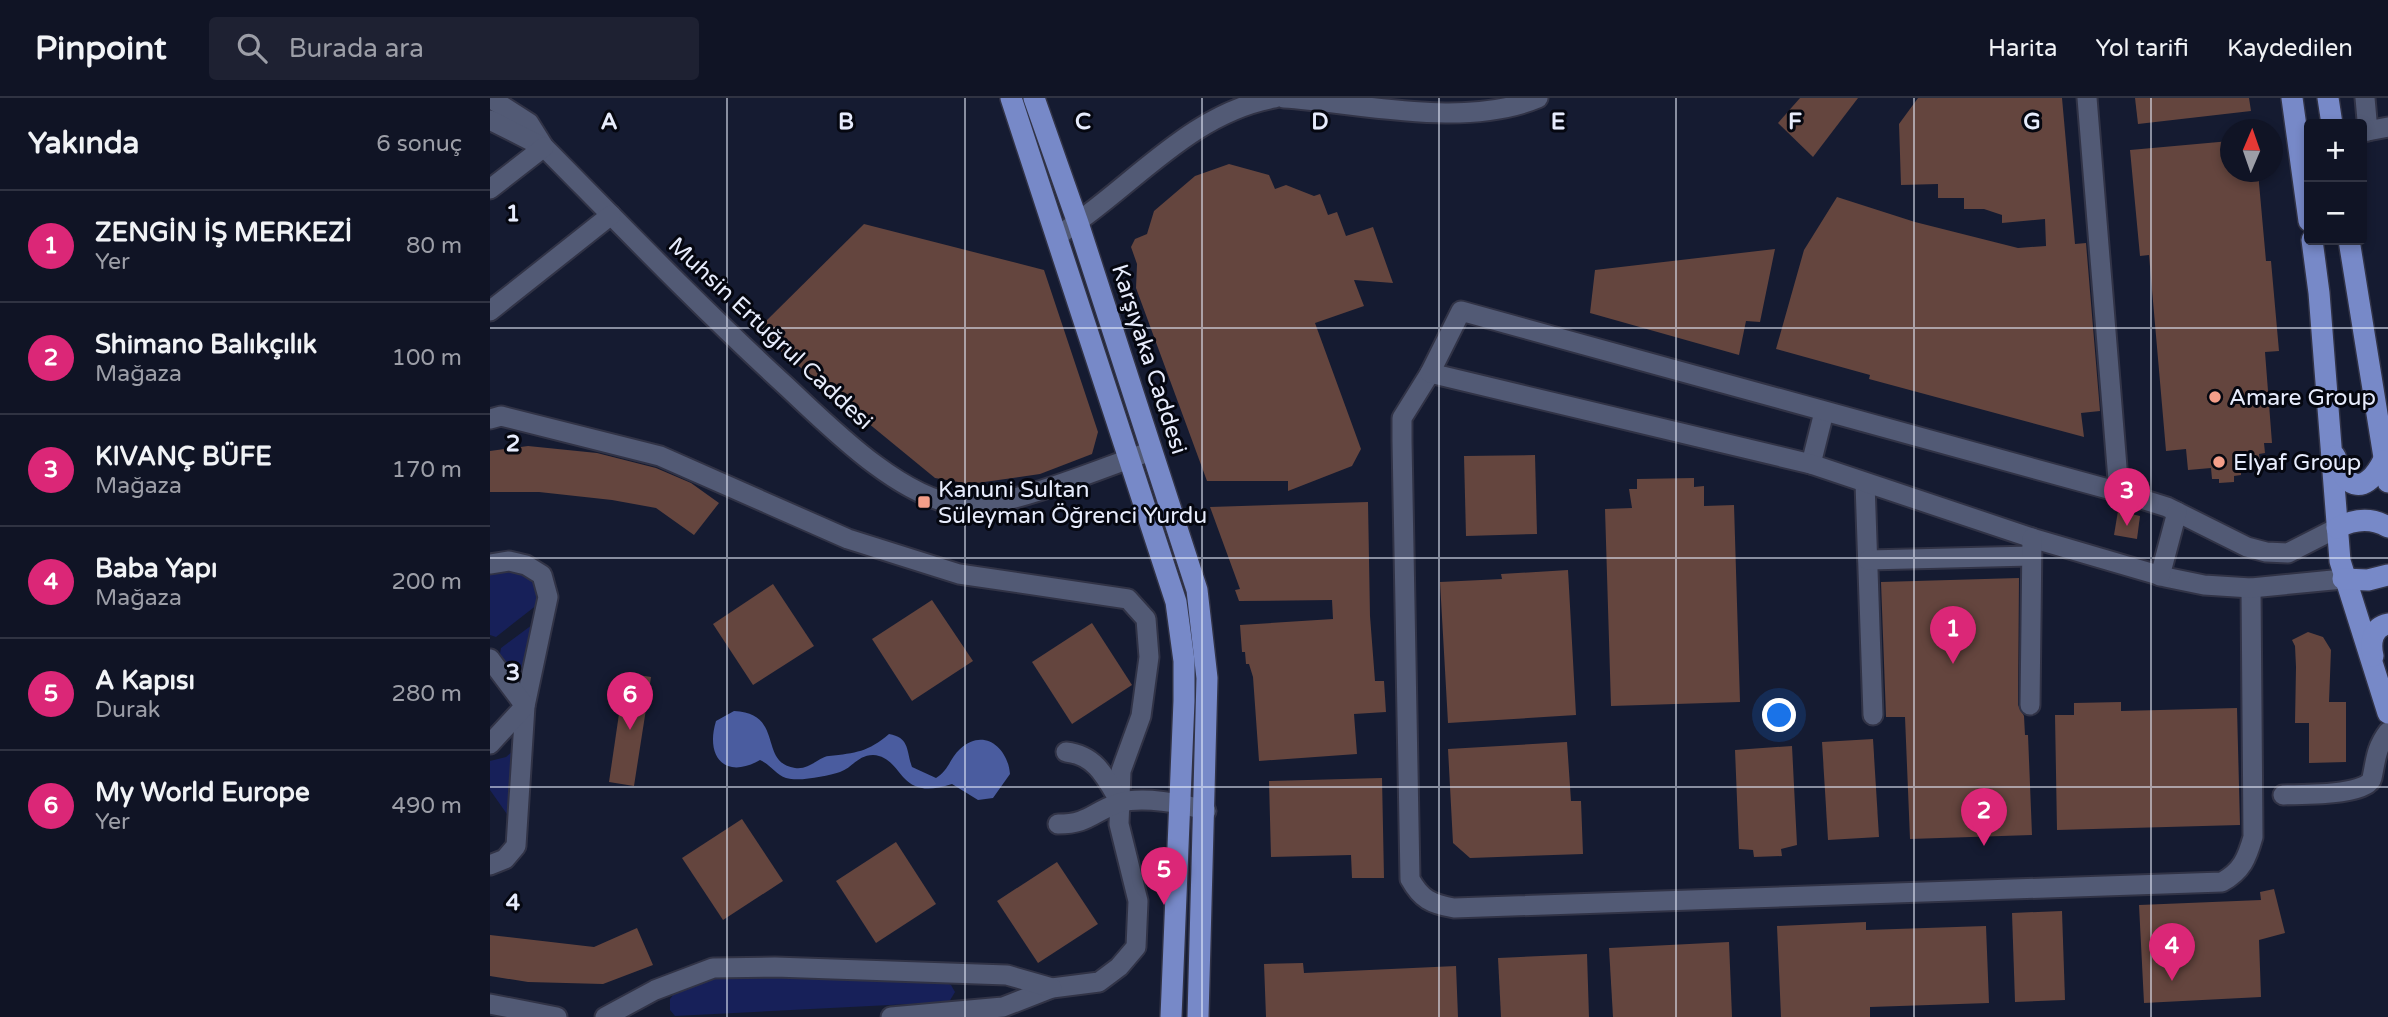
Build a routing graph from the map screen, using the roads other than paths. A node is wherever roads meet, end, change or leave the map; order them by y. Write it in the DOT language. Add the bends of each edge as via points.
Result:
graph roads {
  1 [pos="1011,98"];
  2 [pos="1034,98"];
  3 [pos="1275,98"];
  4 [pos="1284,98"];
  5 [pos="1538,98"];
  6 [pos="2087,98"];
  7 [pos="2292,98"];
  8 [pos="2328,98"];
  9 [pos="2365,98"];
  10 [pos="490,99"];
  11 [pos="2331,119"];
  12 [pos="2365,119"];
  13 [pos="490,120"];
  14 [pos="2388,127"];
  15 [pos="2367,132"];
  16 [pos="2304,144"];
  17 [pos="544,148"];
  18 [pos="490,189"];
  19 [pos="611,215"];
  20 [pos="1078,223"];
  21 [pos="1056,236"];
  22 [pos="2312,245"];
  23 [pos="2350,245"];
  24 [pos="490,311"];
  25 [pos="1430,373"];
  26 [pos="1824,412"];
  27 [pos="490,419"];
  28 [pos="2332,444"];
  29 [pos="1152,451"];
  30 [pos="1129,458"];
  31 [pos="2383,461"];
  32 [pos="1811,464"];
  33 [pos="2388,482"];
  34 [pos="1866,483"];
  35 [pos="2119,492"];
  36 [pos="2177,513"];
  37 [pos="2388,527"];
  38 [pos="2337,528"];
  39 [pos="2032,547"];
  40 [pos="1868,560"];
  41 [pos="490,564"];
  42 [pos="2388,575"];
  43 [pos="2160,576"];
  44 [pos="2343,579"];
  45 [pos="2250,588"];
  46 [pos="2388,624"];
  47 [pos="490,659"];
  48 [pos="2378,676"];
  49 [pos="2030,705"];
  50 [pos="525,706"];
  51 [pos="2388,713"];
  52 [pos="1873,715"];
  53 [pos="2388,732"];
  54 [pos="490,744"];
  55 [pos="1066,752"];
  56 [pos="2283,795"];
  57 [pos="1120,802"];
  58 [pos="1181,802"];
  59 [pos="1206,811"];
  60 [pos="1058,824"];
  61 [pos="490,865"];
  62 [pos="1052,988"];
  63 [pos="490,1004"];
  64 [pos="557,1017"];
  65 [pos="605,1017"];
  66 [pos="891,1017"];
  67 [pos="1171,1017"];
  68 [pos="1198,1017"];
  1 -- 21 [label="main road"];
  2 -- 20 [label="main road, Karşıyaka Caddesi"];
  3 -- 20 [label="street" via="1248,103 1200,128"];
  4 -- 5 [label="street" via="1457,111 1490,110"];
  6 -- 35 [label="street"];
  7 -- 16 [label="main road"];
  8 -- 11 [label="main road"];
  9 -- 12 [label="street"];
  10 -- 17 [label="street, Muhsin Ertuğrul Caddesi" via="529,123"];
  13 -- 17 [label="street, Muhsin Ertuğrul Caddesi"];
  14 -- 15 [label="street"];
  17 -- 18 [label="street"];
  17 -- 19 [label="street, Muhsin Ertuğrul Caddesi"];
  19 -- 24 [label="street"];
  19 -- 30 [label="street, Muhsin Ertuğrul Caddesi" via="833,430 899,480 939,500 983,504"];
  20 -- 21 [label="street"];
  20 -- 29 [label="main road, Karşıyaka Caddesi"];
  21 -- 30 [label="main road"];
  22 -- 28 [label="main road"];
  23 -- 31 [label="main road"];
  25 -- 26 [label="street" via="1461,310"];
  25 -- 32 [label="street"];
  25 -- 45 [label="street" via="1402,418 1402,440 1410,879 1419,895 1433,905 2222,881 2237,873 2253,837"];
  26 -- 32 [label="street"];
  26 -- 35 [label="street"];
  27 -- 57 [label="street" via="500,416 660,456 848,539 959,574 1128,599 1146,619 1149,657 1141,716 1121,771"];
  28 -- 31 [label="main road" via="2349,483 2367,483"];
  28 -- 38 [label="main road"];
  29 -- 30 [label="street, Muhsin Ertuğrul Caddesi"];
  29 -- 59 [label="main road, Karşıyaka Caddesi" via="1197,590 1205,637"];
  30 -- 58 [label="main road" via="1181,627"];
  31 -- 33 [label="main road"];
  32 -- 34 [label="street"];
  34 -- 39 [label="street"];
  34 -- 40 [label="street"];
  35 -- 36 [label="street"];
  36 -- 38 [label="street" via="2266,552 2288,553"];
  36 -- 43 [label="street"];
  37 -- 38 [label="main road" via="2351,520"];
  38 -- 44 [label="main road"];
  39 -- 40 [label="street"];
  39 -- 43 [label="street"];
  39 -- 49 [label="street"];
  40 -- 52 [label="street"];
  41 -- 50 [label="street" via="509,561 526,565 542,575 548,597"];
  42 -- 44 [label="main road"];
  43 -- 45 [label="street"];
  44 -- 45 [label="street"];
  44 -- 48 [label="main road"];
  46 -- 48 [label="main road" via="2375,631 2371,641"];
  47 -- 50 [label="street"];
  48 -- 51 [label="main road"];
  50 -- 54 [label="street"];
  50 -- 61 [label="street" via="516,846 505,859"];
  53 -- 56 [label="street" via="2374,754 2371,780 2365,786 2344,792"];
  55 -- 57 [label="street" via="1081,754 1100,767"];
  57 -- 58 [label="street"];
  57 -- 60 [label="street" via="1079,824"];
  57 -- 62 [label="street" via="1119,824 1138,901 1136,947 1099,982"];
  58 -- 59 [label="street"];
  58 -- 67 [label="main road"];
  59 -- 68 [label="main road, Karşıyaka Caddesi"];
  62 -- 65 [label="street" via="1007,975 713,968 656,990"];
  62 -- 66 [label="street" via="1003,1007"];
  63 -- 64 [label="street"];
}
